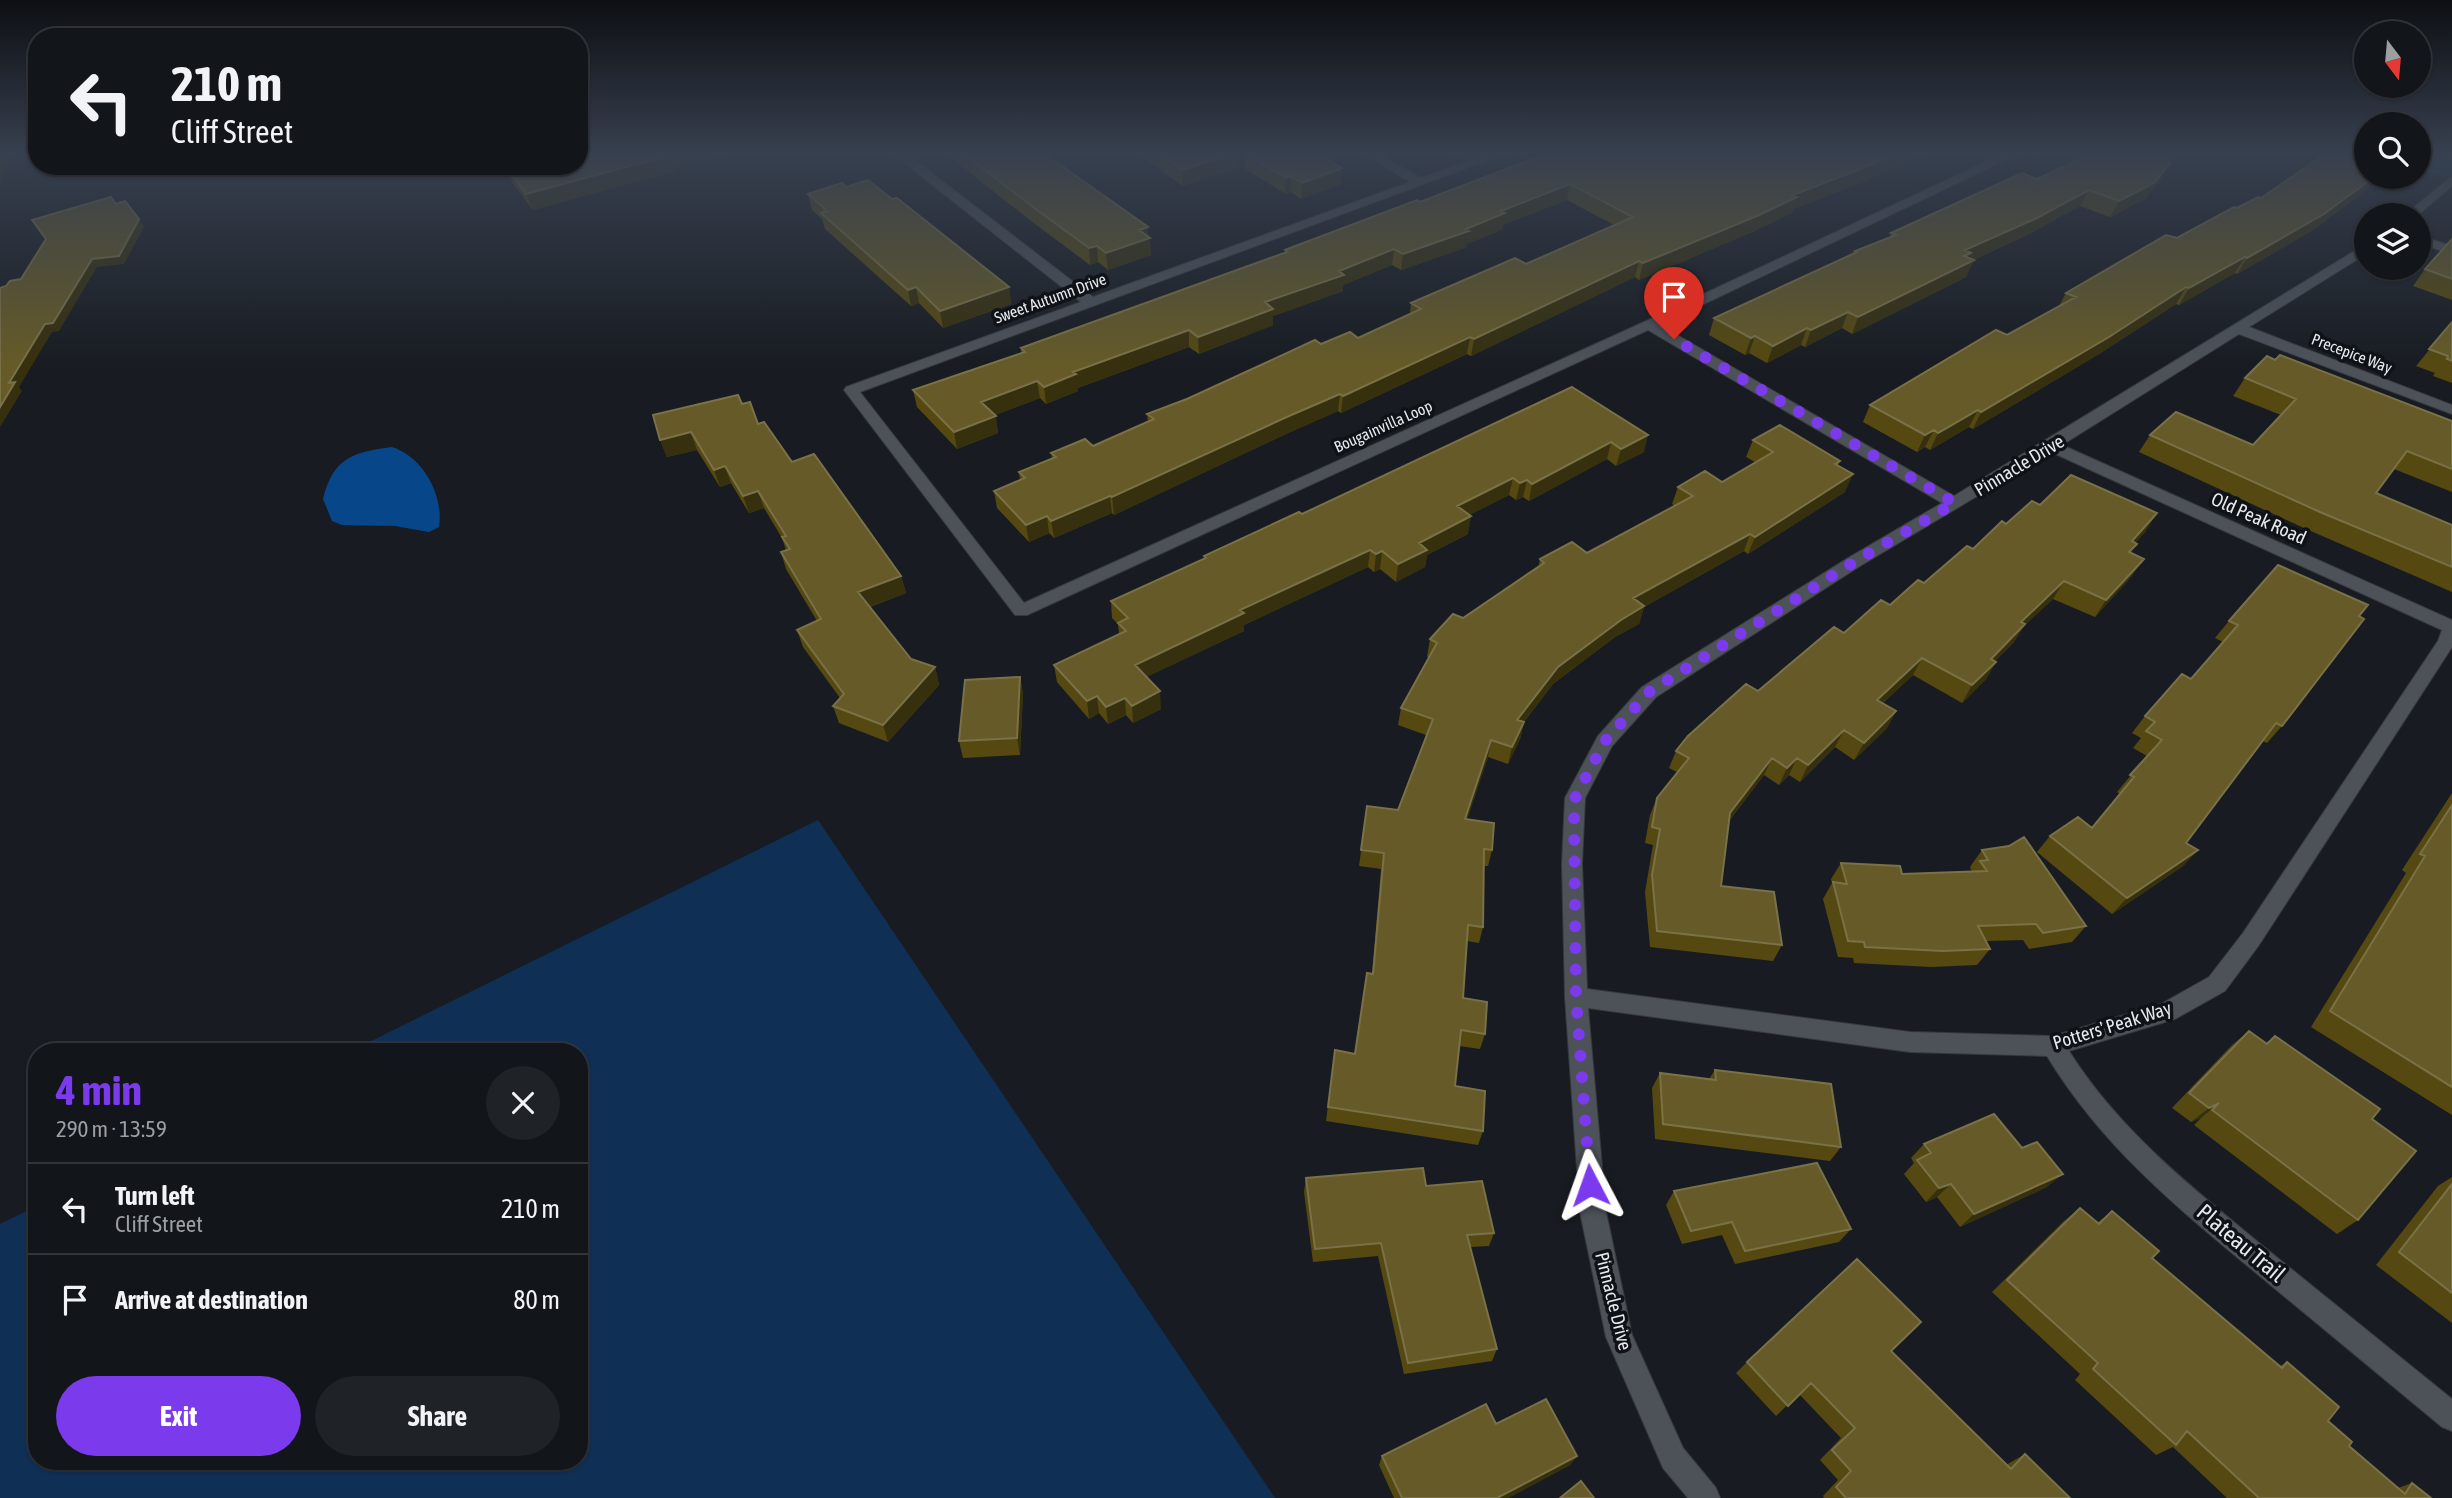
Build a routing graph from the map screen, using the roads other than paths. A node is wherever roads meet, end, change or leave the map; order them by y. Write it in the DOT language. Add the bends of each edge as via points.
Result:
graph roads {
  1 [pos="989,224"];
  2 [pos="1306,224"];
  3 [pos="1864,224"];
  4 [pos="2431,243"];
  5 [pos="2452,250"];
  6 [pos="2354,256"];
  7 [pos="1090,302"];
  8 [pos="1649,325"];
  9 [pos="2240,329"];
  10 [pos="851,390"];
  11 [pos="2452,410"];
  12 [pos="2050,446"];
  13 [pos="1955,503"];
  14 [pos="2452,627"];
  15 [pos="1576,997"];
  16 [pos="2053,1046"];
  17 [pos="2452,1417"];
  18 [pos="1706,1498"];
  1 -- 7 [label="street"];
  2 -- 7 [label="street, Sweet Autumn Drive"];
  3 -- 8 [label="street, Bougainvilla Loop"];
  4 -- 5 [label="street"];
  6 -- 9 [label="street, Pinnacle Drive"];
  7 -- 10 [label="street, Sweet Autumn Drive"];
  8 -- 10 [label="street, Bougainvilla Loop" via="1021,611"];
  8 -- 13 [label="street"];
  9 -- 11 [label="street, Precepice Way"];
  9 -- 12 [label="street, Pinnacle Drive"];
  12 -- 13 [label="street, Pinnacle Drive"];
  12 -- 14 [label="street, Old Peak Road"];
  13 -- 15 [label="street, Pinnacle Drive" via="1649,692 1605,741 1575,798"];
  14 -- 16 [label="street, Potters' Peak Way" via="2290,880 2217,984 2168,1012"];
  15 -- 16 [label="street, Potters' Peak Way" via="1910,1042"];
  15 -- 18 [label="street, Pinnacle Drive" via="1592,1212 1619,1338 1673,1458"];
  16 -- 17 [label="street, Plateau Trail" via="2076,1083 2125,1142 2213,1221"];
}
